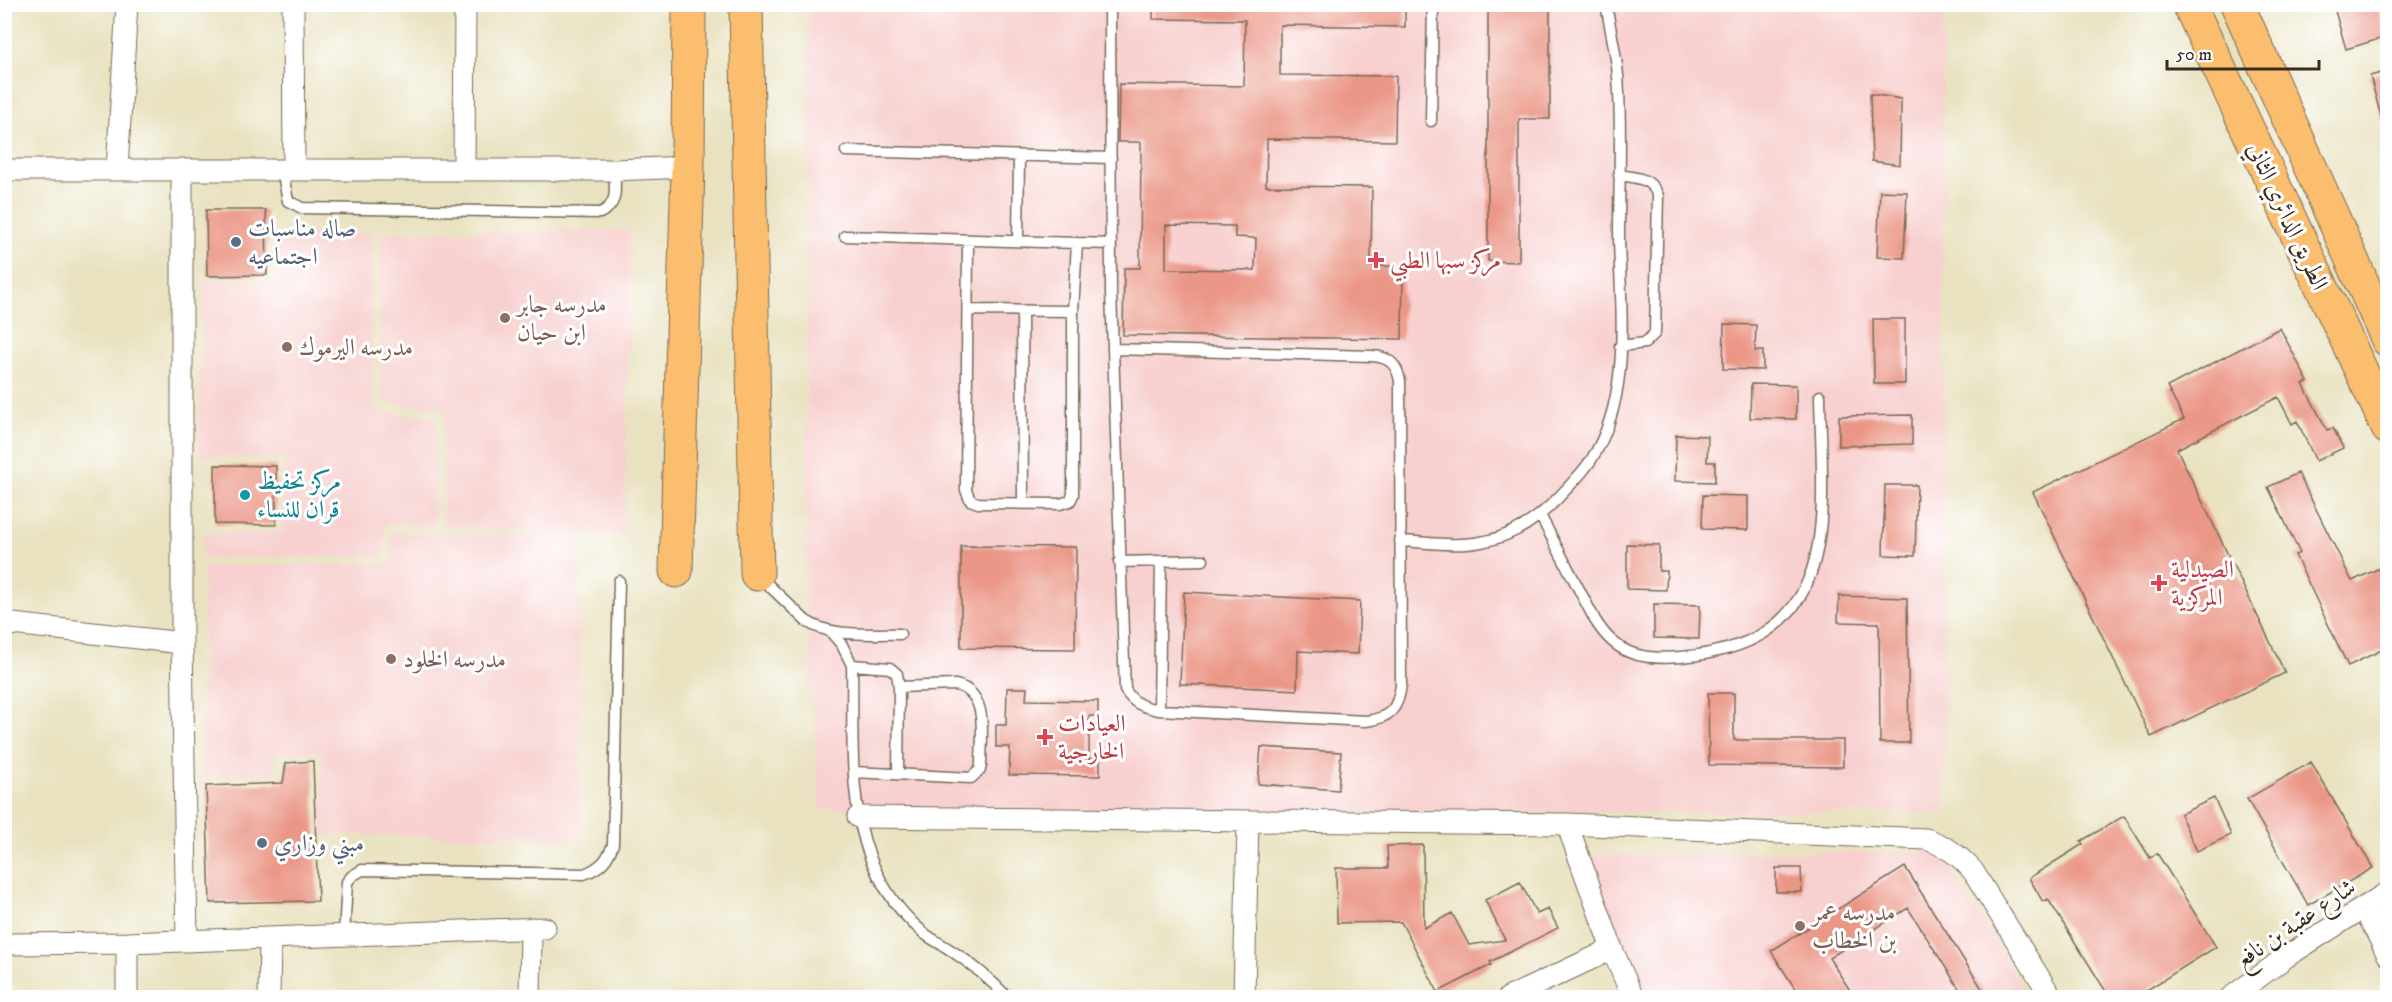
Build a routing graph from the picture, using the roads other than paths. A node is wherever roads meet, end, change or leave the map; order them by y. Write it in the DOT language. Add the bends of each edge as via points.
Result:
graph roads {
  1 [pos="127,4"];
  2 [pos="293,4"];
  3 [pos="465,4"];
  4 [pos="689,4"];
  5 [pos="747,4"];
  6 [pos="1110,4"];
  7 [pos="1433,4"];
  8 [pos="1606,4"];
  9 [pos="2190,4"];
  10 [pos="2237,4"];
  11 [pos="1431,121"];
  12 [pos="846,151"];
  13 [pos="1019,156"];
  14 [pos="1111,158"];
  15 [pos="688,167"];
  16 [pos="117,169"];
  17 [pos="182,169"];
  18 [pos="288,169"];
  19 [pos="4,170"];
  20 [pos="464,170"];
  21 [pos="614,171"];
  22 [pos="1619,175"];
  23 [pos="845,236"];
  24 [pos="968,240"];
  25 [pos="1018,241"];
  26 [pos="1077,243"];
  27 [pos="1111,244"];
  28 [pos="968,310"];
  29 [pos="1022,311"];
  30 [pos="1073,311"];
  31 [pos="2386,335"];
  32 [pos="1620,346"];
  33 [pos="1114,349"];
  34 [pos="1820,396"];
  35 [pos="2388,428"];
  36 [pos="1023,503"];
  37 [pos="1540,515"];
  38 [pos="1400,541"];
  39 [pos="1203,560"];
  40 [pos="1161,561"];
  41 [pos="1119,562"];
  42 [pos="676,571"];
  43 [pos="757,574"];
  44 [pos="619,581"];
  45 [pos="4,623"];
  46 [pos="830,631"];
  47 [pos="900,634"];
  48 [pos="182,643"];
  49 [pos="852,666"];
  50 [pos="898,687"];
  51 [pos="1159,710"];
  52 [pos="855,772"];
  53 [pos="898,774"];
  54 [pos="858,817"];
  55 [pos="1248,821"];
  56 [pos="1567,824"];
  57 [pos="2388,892"];
  58 [pos="2364,908"];
  59 [pos="344,935"];
  60 [pos="270,939"];
  61 [pos="187,941"];
  62 [pos="127,943"];
  63 [pos="4,944"];
  64 [pos="1612,949"];
  65 [pos="2388,955"];
  66 [pos="127,998"];
  67 [pos="269,998"];
  68 [pos="530,998"];
  69 [pos="1008,998"];
  70 [pos="1244,998"];
  71 [pos="1508,998"];
  72 [pos="1633,998"];
  73 [pos="2052,998"];
  74 [pos="2230,998"];
  1 -- 16 [label="street"];
  2 -- 18 [label="street"];
  3 -- 20 [label="street"];
  4 -- 15 [label="main road"];
  5 -- 43 [label="main road"];
  6 -- 14 [label="lane"];
  7 -- 11 [label="lane"];
  8 -- 22 [label="lane" via="1618,77"];
  9 -- 35 [label="main road, الطريق الدائري الثاني"];
  10 -- 31 [label="main road, الطريق الدائري الثاني"];
  12 -- 13 [label="lane"];
  13 -- 14 [label="lane"];
  13 -- 25 [label="lane"];
  14 -- 27 [label="lane"];
  15 -- 21 [label="street"];
  15 -- 42 [label="main road"];
  16 -- 17 [label="street"];
  16 -- 19 [label="street"];
  17 -- 18 [label="street"];
  17 -- 48 [label="street"];
  18 -- 20 [label="street"];
  18 -- 21 [label="lane" via="288,201 302,208 600,213 612,206 615,199"];
  20 -- 21 [label="street"];
  22 -- 32 [label="lane"];
  22 -- 32 [label="lane" via="1647,180 1658,196 1655,333 1645,343"];
  23 -- 24 [label="lane"];
  24 -- 25 [label="lane"];
  24 -- 28 [label="lane"];
  25 -- 26 [label="lane"];
  26 -- 27 [label="lane"];
  26 -- 30 [label="lane"];
  27 -- 33 [label="lane"];
  28 -- 29 [label="lane"];
  28 -- 36 [label="lane" via="966,496 973,503"];
  29 -- 30 [label="lane"];
  29 -- 36 [label="lane"];
  30 -- 36 [label="lane" via="1073,495 1065,503"];
  32 -- 37 [label="lane" via="1616,404 1601,443 1578,477"];
  33 -- 38 [label="lane" via="1372,356 1392,362 1400,381"];
  33 -- 41 [label="lane"];
  34 -- 37 [label="lane" via="1822,518 1813,570 1790,610 1774,626 1734,648 1712,654 1648,658 1612,642 1595,620"];
  37 -- 38 [label="lane" via="1516,531 1482,542"];
  38 -- 51 [label="lane" via="1401,685 1392,711 1380,719 1366,721"];
  39 -- 40 [label="lane"];
  40 -- 41 [label="lane"];
  40 -- 51 [label="lane"];
  41 -- 51 [label="lane" via="1125,690 1132,701"];
  43 -- 46 [label="lane" via="806,621"];
  44 -- 59 [label="lane" via="610,855 595,870 584,873 362,870 347,882"];
  45 -- 48 [label="street"];
  46 -- 47 [label="lane"];
  46 -- 49 [label="lane"];
  48 -- 61 [label="street"];
  49 -- 50 [label="lane" via="890,668 897,674"];
  49 -- 52 [label="lane"];
  50 -- 53 [label="lane"];
  50 -- 53 [label="lane" via="956,685 975,695 980,708 981,765 971,778"];
  52 -- 53 [label="lane"];
  52 -- 54 [label="lane"];
  54 -- 55 [label="street"];
  54 -- 69 [label="lane" via="871,863 904,913"];
  55 -- 56 [label="street"];
  55 -- 70 [label="street"];
  56 -- 64 [label="street"];
  56 -- 73 [label="street" via="1926,839 1944,845 1973,871"];
  57 -- 58 [label="street, شارع عقبة بن نافع"];
  58 -- 65 [label="street"];
  58 -- 74 [label="street, شارع عقبة بن نافع"];
  59 -- 60 [label="street"];
  59 -- 68 [label="street" via="538,928"];
  60 -- 61 [label="street"];
  60 -- 67 [label="street"];
  61 -- 62 [label="street"];
  62 -- 63 [label="street"];
  62 -- 66 [label="street"];
  64 -- 71 [label="street"];
  64 -- 72 [label="street"];
}
